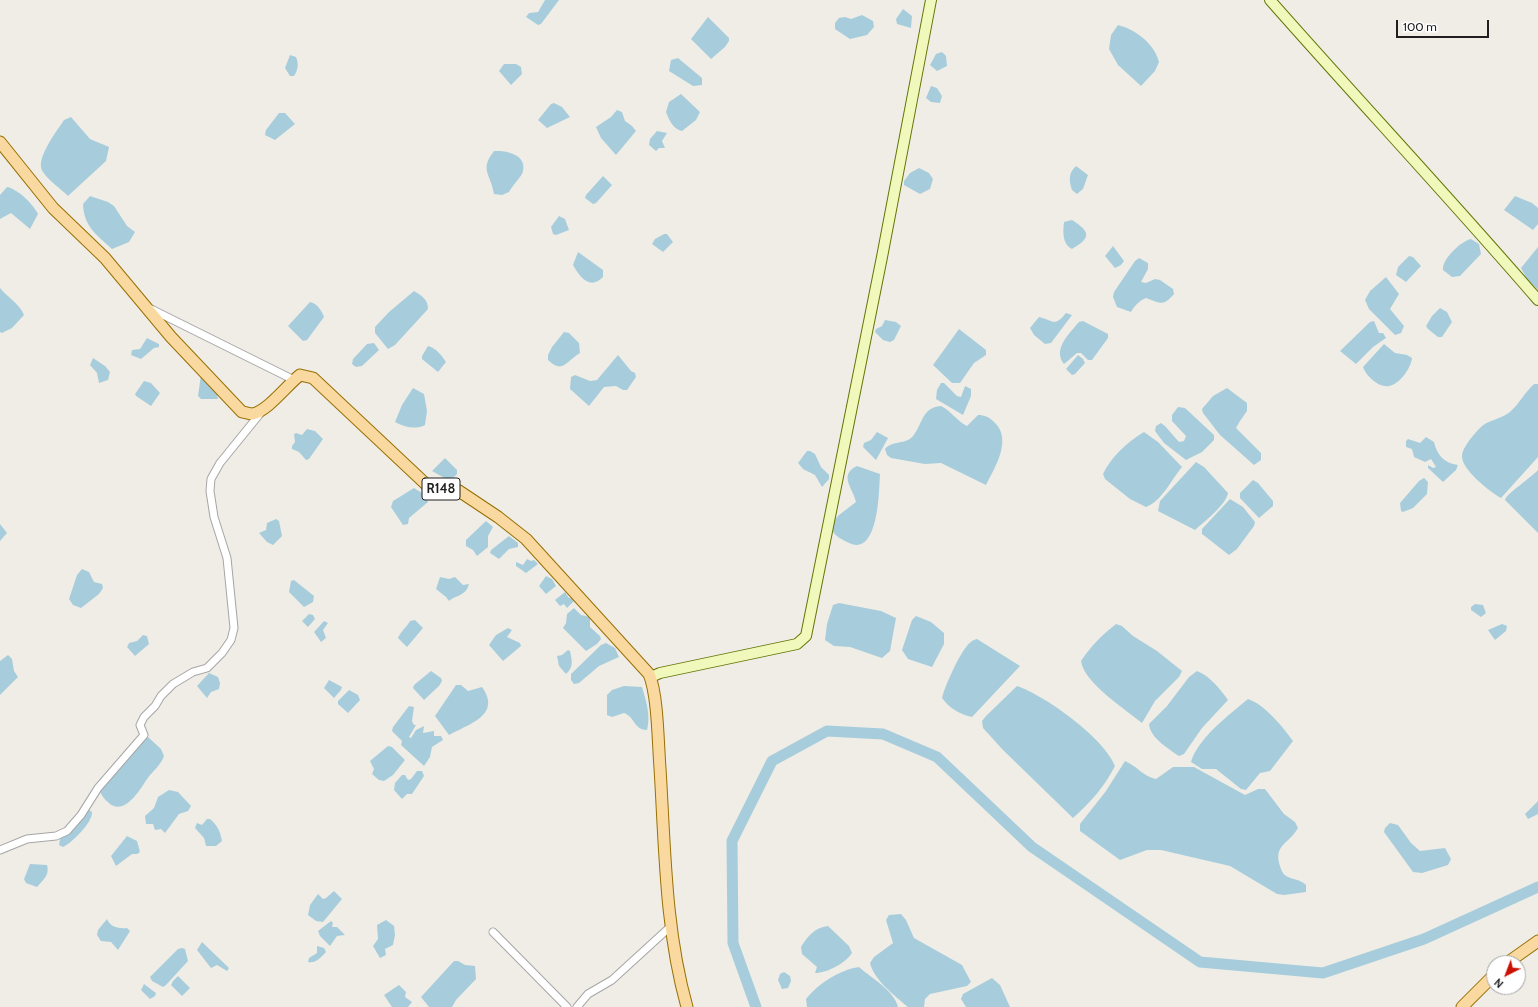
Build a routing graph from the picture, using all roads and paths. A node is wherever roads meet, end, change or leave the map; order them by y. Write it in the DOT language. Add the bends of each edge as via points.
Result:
graph roads {
  1 [pos="931,0"];
  2 [pos="1270,0"];
  3 [pos="0,142"];
  4 [pos="1538,300"];
  5 [pos="146,307"];
  6 [pos="294,380"];
  7 [pos="265,408"];
  8 [pos="651,677"];
  9 [pos="0,850"];
  10 [pos="670,927"];
  11 [pos="493,932"];
  12 [pos="1538,941"];
  13 [pos="1518,955"];
  14 [pos="1486,983"];
  15 [pos="567,1007"];
  16 [pos="577,1007"];
  17 [pos="686,1007"];
  18 [pos="1462,1007"];
  1 -- 8 [label="main road" via="881,265 806,636 797,644"];
  2 -- 4 [label="main road" via="1466,216"];
  3 -- 5 [label="main road" via="53,208 105,258"];
  5 -- 6 [label="street"];
  5 -- 7 [label="main road" via="242,412 251,414"];
  6 -- 7 [label="main road"];
  6 -- 8 [label="main road, R148" via="300,375 313,378 430,488 458,491 526,539"];
  7 -- 9 [label="street" via="220,462 211,479 214,517 227,558 234,628 232,640 207,668 192,672 173,684 161,696 140,725 144,735 98,788 67,831 56,836 27,839"];
  8 -- 10 [label="main road" via="659,754"];
  10 -- 16 [label="street" via="612,980 588,994"];
  10 -- 17 [label="main road"];
  11 -- 15 [label="street"];
  12 -- 13 [label="main road"];
  14 -- 18 [label="main road"];
}
